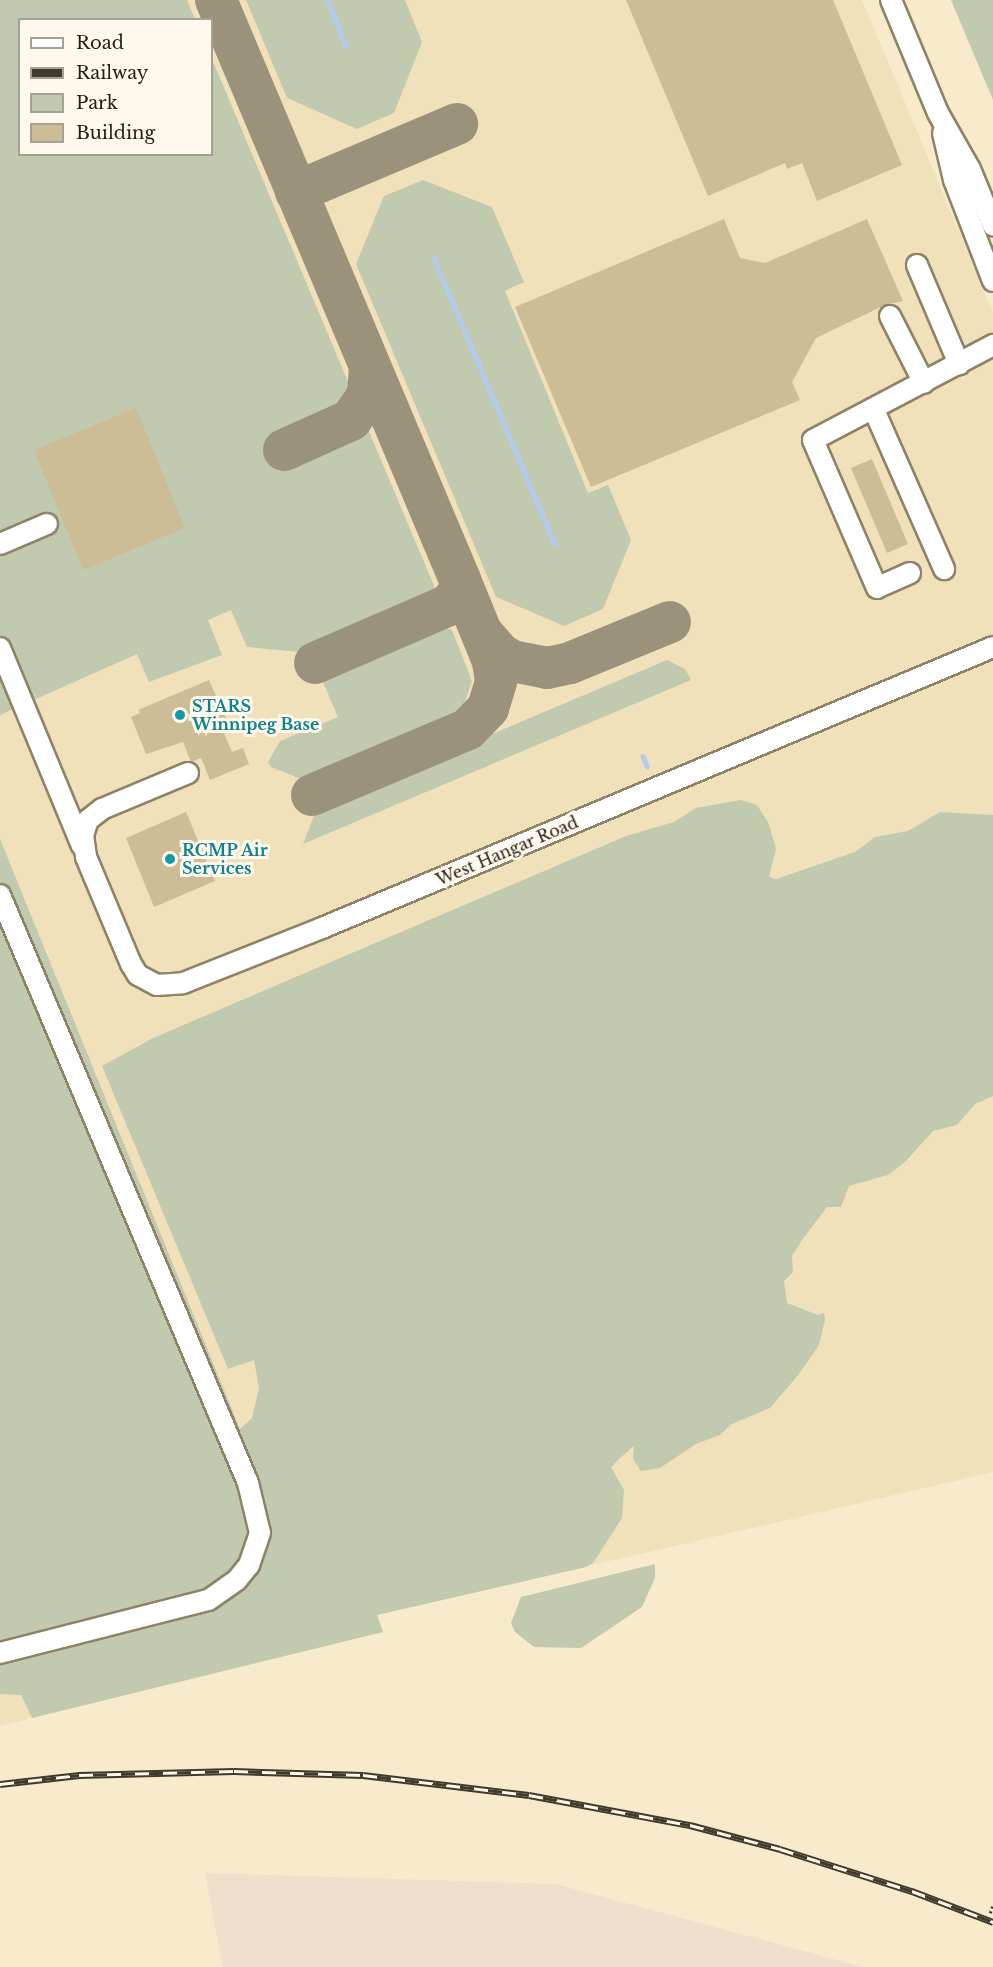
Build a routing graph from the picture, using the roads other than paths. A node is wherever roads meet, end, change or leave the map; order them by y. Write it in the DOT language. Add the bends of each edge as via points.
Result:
graph roads {
  1 [pos="891,0"];
  2 [pos="938,113"];
  3 [pos="993,225"];
  4 [pos="917,265"];
  5 [pos="993,281"];
  6 [pos="890,316"];
  7 [pos="993,345"];
  8 [pos="959,364"];
  9 [pos="924,383"];
  10 [pos="874,410"];
  11 [pos="47,524"];
  12 [pos="0,544"];
  13 [pos="944,569"];
  14 [pos="910,573"];
  15 [pos="993,647"];
  16 [pos="0,648"];
  17 [pos="188,773"];
  18 [pos="86,857"];
  19 [pos="0,895"];
  20 [pos="0,1653"];
  1 -- 2 [label="street"];
  2 -- 3 [label="street" via="970,169"];
  2 -- 5 [label="street" via="954,180"];
  4 -- 8 [label="street"];
  6 -- 9 [label="street"];
  7 -- 8 [label="street"];
  8 -- 9 [label="street"];
  9 -- 10 [label="street"];
  10 -- 13 [label="street"];
  10 -- 14 [label="street" via="813,440 877,588"];
  11 -- 12 [label="street"];
  15 -- 18 [label="street, West Hangar Road" via="183,983 157,985 138,975"];
  16 -- 18 [label="street, West Hangar Road"];
  17 -- 18 [label="street, West Hangar Road" via="95,814 84,827"];
  19 -- 20 [label="street" via="248,1483 260,1533 256,1549 237,1580 208,1600"];
}
